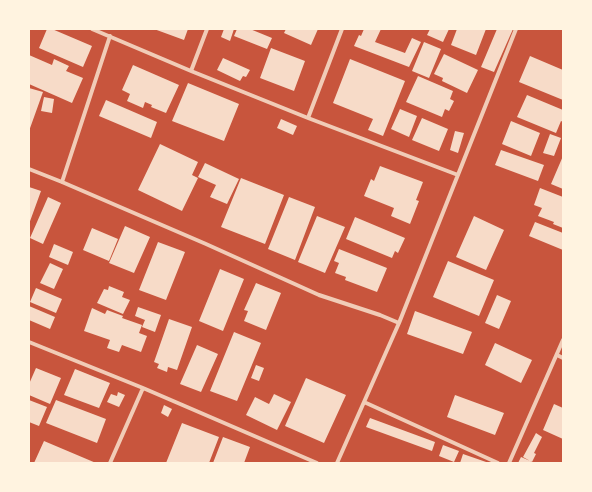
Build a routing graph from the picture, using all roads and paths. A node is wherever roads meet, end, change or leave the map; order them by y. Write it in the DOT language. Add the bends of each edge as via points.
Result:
graph roads {
  1 [pos="92,29"];
  2 [pos="207,29"];
  3 [pos="342,29"];
  4 [pos="516,29"];
  5 [pos="110,36"];
  6 [pos="192,71"];
  7 [pos="308,118"];
  8 [pos="29,169"];
  9 [pos="458,175"];
  10 [pos="62,182"];
  11 [pos="399,323"];
  12 [pos="563,340"];
  13 [pos="29,342"];
  14 [pos="557,355"];
  15 [pos="563,358"];
  16 [pos="143,388"];
  17 [pos="364,402"];
  18 [pos="110,463"];
  19 [pos="317,463"];
  20 [pos="337,463"];
  21 [pos="498,463"];
  22 [pos="509,463"];
  1 -- 5 [label="street"];
  2 -- 6 [label="street"];
  3 -- 7 [label="street"];
  4 -- 9 [label="street"];
  5 -- 6 [label="street"];
  5 -- 10 [label="street"];
  6 -- 7 [label="street"];
  7 -- 9 [label="street"];
  8 -- 10 [label="street"];
  9 -- 11 [label="street"];
  10 -- 11 [label="street" via="319,295"];
  11 -- 17 [label="street"];
  12 -- 14 [label="street"];
  13 -- 16 [label="street"];
  14 -- 15 [label="street"];
  14 -- 22 [label="street"];
  16 -- 18 [label="street"];
  16 -- 19 [label="street"];
  17 -- 20 [label="street"];
  17 -- 21 [label="street"];
}
